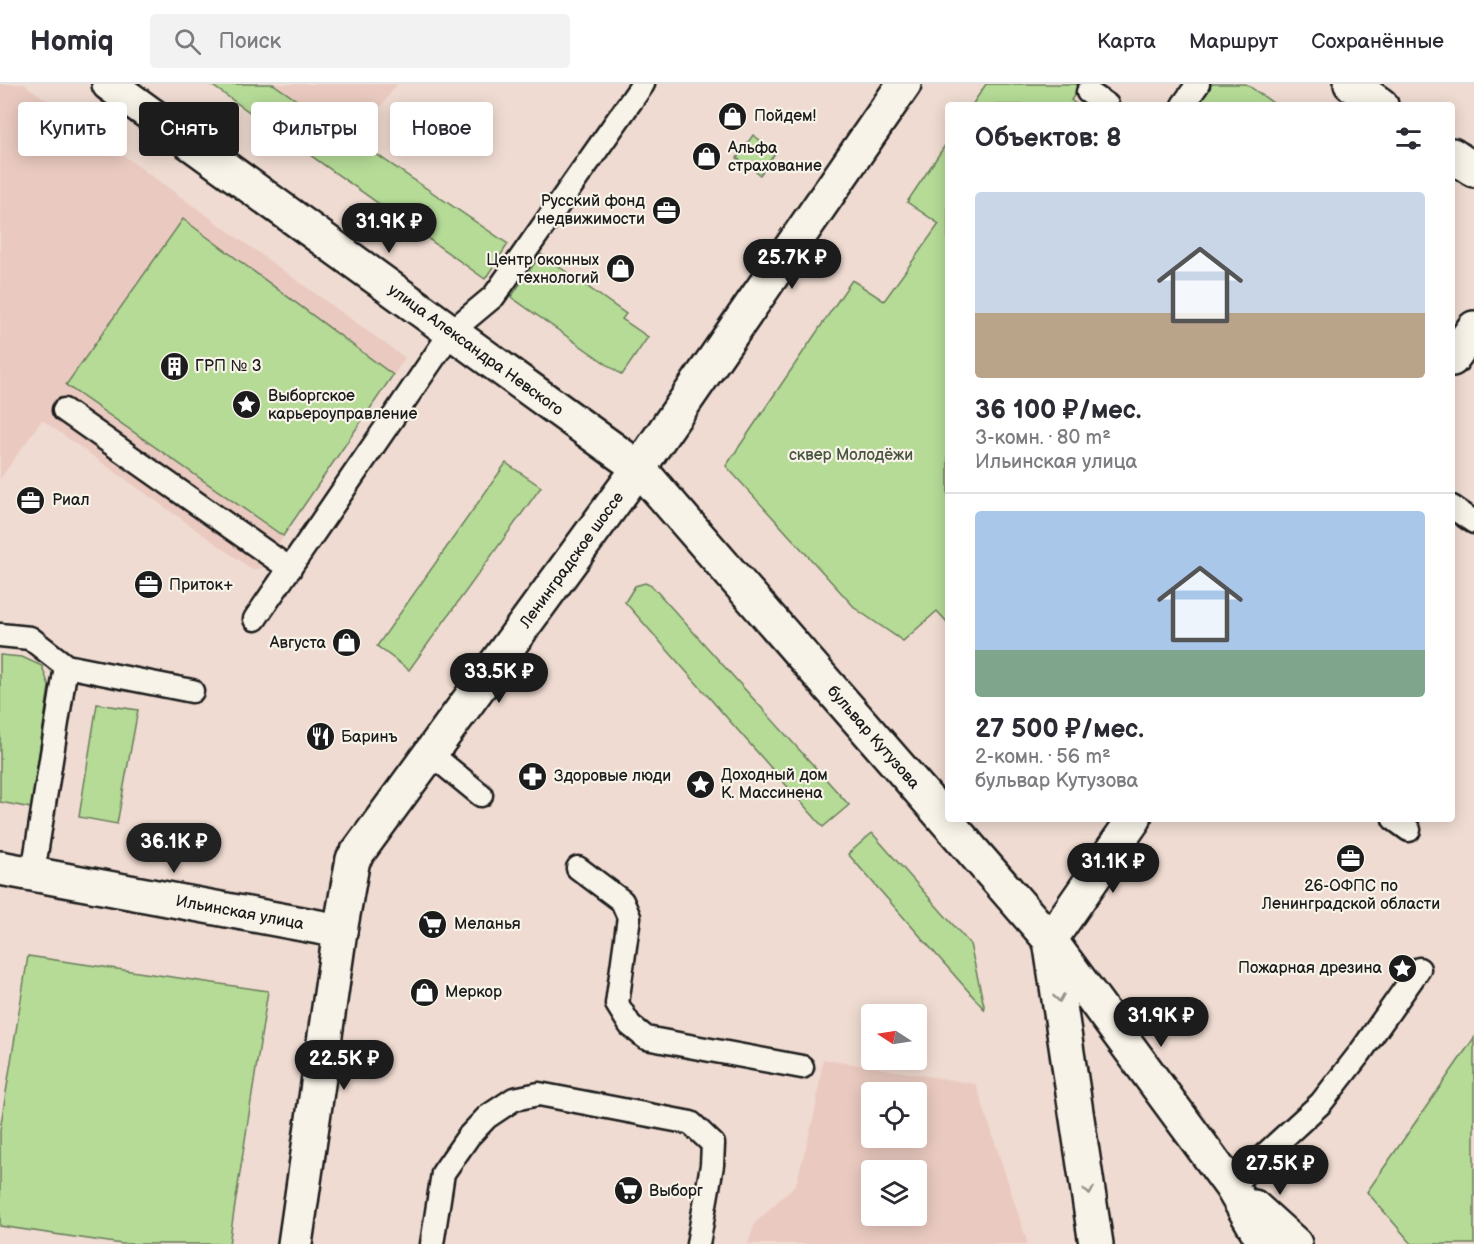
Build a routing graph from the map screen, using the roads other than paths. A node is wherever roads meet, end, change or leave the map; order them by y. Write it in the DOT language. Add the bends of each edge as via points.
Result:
graph roads {
  1 [pos="109,84"];
  2 [pos="643,84"];
  3 [pos="904,84"];
  4 [pos="1198,84"];
  5 [pos="1351,84"];
  6 [pos="1088,92"];
  7 [pos="1103,102"];
  8 [pos="1185,102"];
  9 [pos="1377,102"];
  10 [pos="1455,157"];
  11 [pos="1474,170"];
  12 [pos="1474,328"];
  13 [pos="452,331"];
  14 [pos="1455,356"];
  15 [pos="64,410"];
  16 [pos="639,468"];
  17 [pos="1455,509"];
  18 [pos="1474,522"];
  19 [pos="290,569"];
  20 [pos="255,619"];
  21 [pos="0,635"];
  22 [pos="66,666"];
  23 [pos="192,691"];
  24 [pos="431,754"];
  25 [pos="481,795"];
  26 [pos="945,819"];
  27 [pos="947,822"];
  28 [pos="1132,822"];
  29 [pos="0,868"];
  30 [pos="578,868"];
  31 [pos="33,873"];
  32 [pos="340,931"];
  33 [pos="1050,940"];
  34 [pos="1419,969"];
  35 [pos="802,1067"];
  36 [pos="1231,1186"];
  37 [pos="295,1244"];
  38 [pos="432,1244"];
  39 [pos="698,1244"];
  40 [pos="1096,1244"];
  41 [pos="1265,1244"];
  42 [pos="1295,1244"];
  1 -- 13 [label="street, улица Александра Невского"];
  2 -- 13 [label="lane" via="494,296"];
  3 -- 16 [label="street, Ленинградское шоссе"];
  4 -- 8 [label="lane"];
  5 -- 9 [label="street"];
  6 -- 7 [label="lane"];
  10 -- 11 [label="street"];
  12 -- 14 [label="street"];
  13 -- 16 [label="street, улица Александра Невского"];
  13 -- 19 [label="lane"];
  15 -- 19 [label="lane"];
  16 -- 24 [label="street, Ленинградское шоссе"];
  16 -- 26 [label="street, бульвар Кутузова"];
  17 -- 18 [label="lane"];
  19 -- 20 [label="lane"];
  21 -- 22 [label="lane" via="30,638"];
  22 -- 23 [label="lane"];
  22 -- 31 [label="lane"];
  24 -- 25 [label="lane"];
  24 -- 32 [label="street, Ленинградское шоссе" via="353,859"];
  27 -- 33 [label="street, бульвар Кутузова"];
  28 -- 33 [label="street"];
  29 -- 31 [label="street, Ильинская улица"];
  30 -- 35 [label="lane" via="622,901 629,917 617,1004 630,1025 646,1038"];
  31 -- 32 [label="street, Ильинская улица"];
  32 -- 37 [label="street, Ленинградское шоссе"];
  33 -- 36 [label="street, бульвар Кутузова"];
  33 -- 40 [label="street, one-way"];
  34 -- 36 [label="lane" via="1320,1103"];
  36 -- 41 [label="street, бульвар Кутузова"];
  36 -- 42 [label="street, бульвар Кутузова"];
  38 -- 39 [label="lane" via="443,1173 487,1117 514,1099 539,1094 691,1124 713,1144"];
}
